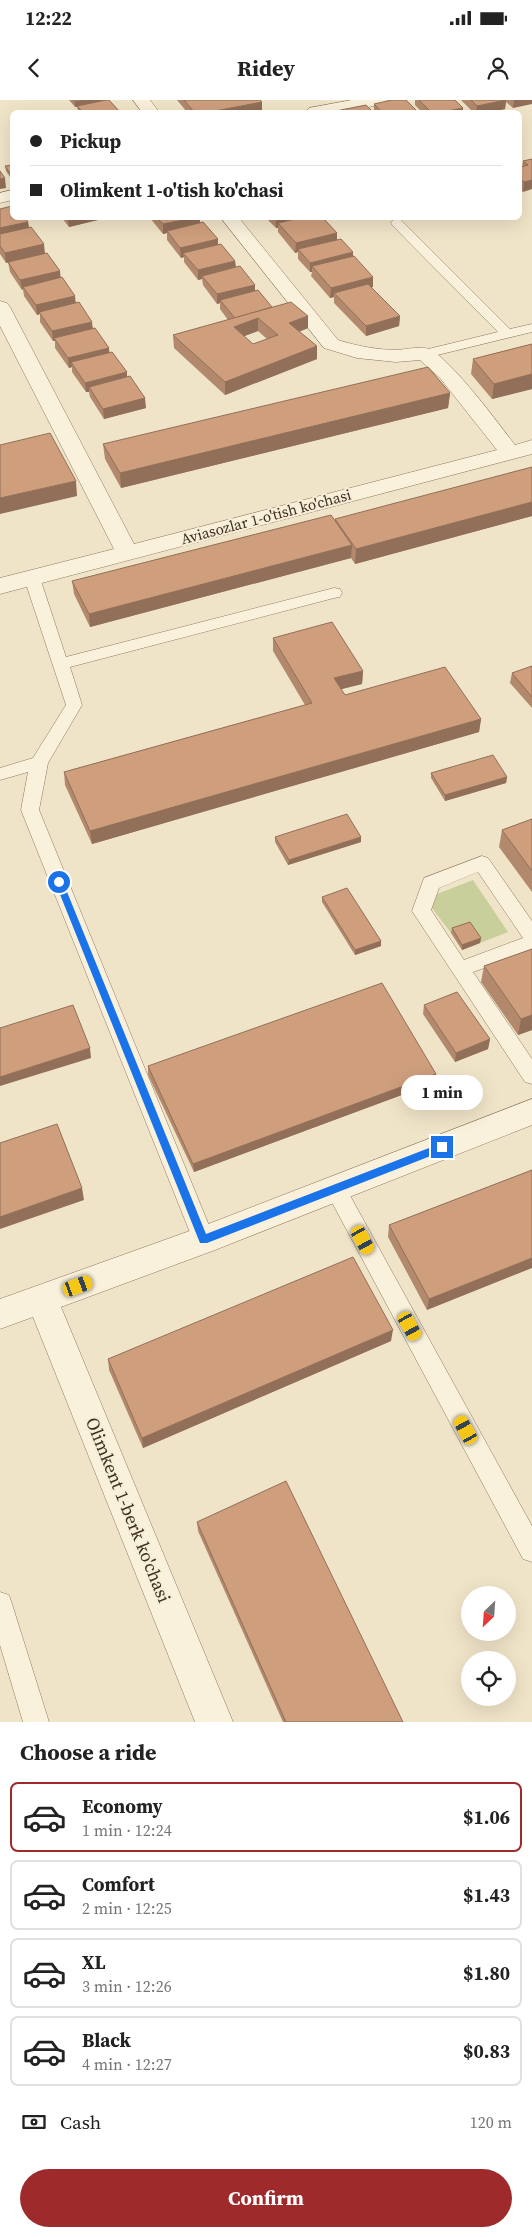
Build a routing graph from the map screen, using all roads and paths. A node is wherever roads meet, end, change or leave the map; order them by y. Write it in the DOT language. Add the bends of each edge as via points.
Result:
graph roads {
  1 [pos="379,100"];
  2 [pos="326,110"];
  3 [pos="232,220"];
  4 [pos="397,223"];
  5 [pos="0,307"];
  6 [pos="532,328"];
  7 [pos="507,334"];
  8 [pos="425,354"];
  9 [pos="525,450"];
  10 [pos="128,553"];
  11 [pos="32,578"];
  12 [pos="0,586"];
  13 [pos="334,593"];
  14 [pos="61,664"];
  15 [pos="39,763"];
  16 [pos="0,774"];
  17 [pos="532,936"];
  18 [pos="532,943"];
  19 [pos="460,969"];
  20 [pos="532,1076"];
  21 [pos="532,1112"];
  22 [pos="335,1188"];
  23 [pos="204,1240"];
  24 [pos="42,1299"];
  25 [pos="0,1314"];
  26 [pos="532,1550"];
  27 [pos="0,1604"];
  28 [pos="36,1722"];
  29 [pos="214,1722"];
  1 -- 2 [label="street"];
  3 -- 8 [label="street" via="331,344 364,353"];
  4 -- 7 [label="lane"];
  5 -- 10 [label="street"];
  6 -- 7 [label="lane"];
  7 -- 8 [label="lane"];
  8 -- 9 [label="street"];
  9 -- 10 [label="street, Aviasozlar 1-o'tish ko'chasi"];
  10 -- 11 [label="street, Aviasozlar 1-o'tish ko'chasi"];
  11 -- 12 [label="street, Aviasozlar 1-o'tish ko'chasi"];
  11 -- 14 [label="lane"];
  13 -- 14 [label="lane"];
  14 -- 15 [label="lane" via="74,705"];
  15 -- 16 [label="lane"];
  15 -- 23 [label="lane" via="30,810"];
  17 -- 19 [label="lane" via="482,863 431,883 421,911"];
  18 -- 19 [label="lane"];
  19 -- 20 [label="lane"];
  21 -- 22 [label="street"];
  22 -- 23 [label="street"];
  22 -- 26 [label="lane"];
  23 -- 24 [label="street"];
  24 -- 25 [label="street"];
  24 -- 29 [label="street, Olimkent 1-berk ko'chasi"];
  27 -- 28 [label="lane"];
}
